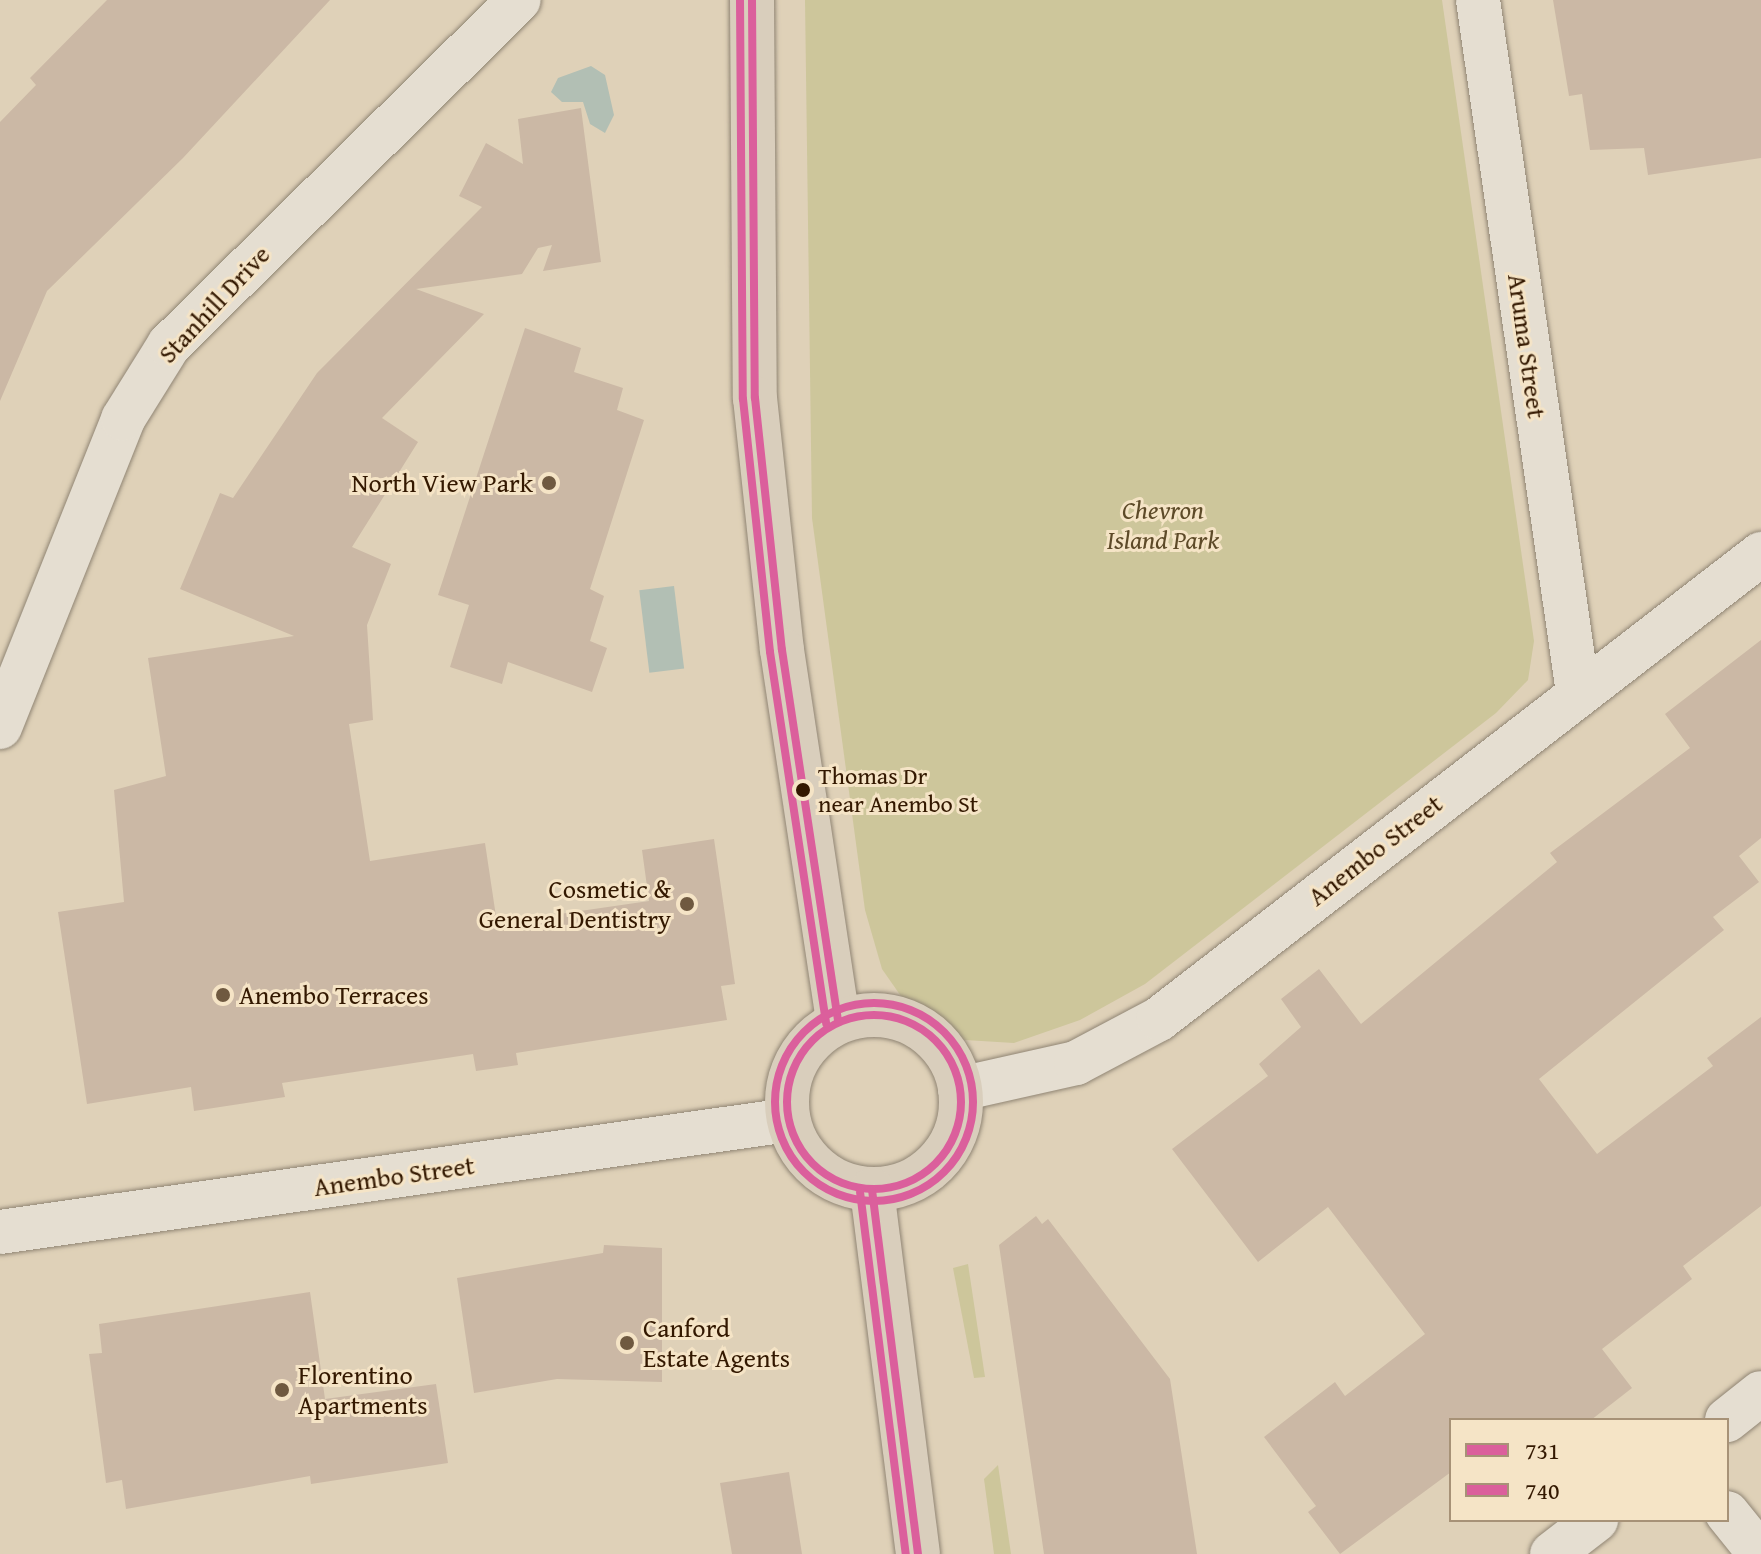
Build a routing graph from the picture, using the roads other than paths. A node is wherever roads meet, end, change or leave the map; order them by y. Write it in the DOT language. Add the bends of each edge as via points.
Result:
graph roads {
  1 [pos="519,0"];
  2 [pos="752,0"];
  3 [pos="1478,0"];
  4 [pos="1761,554"];
  5 [pos="1578,692"];
  6 [pos="0,727"];
  7 [pos="838,1022"];
  8 [pos="960,1089"];
  9 [pos="788,1120"];
  10 [pos="872,1190"];
  11 [pos="0,1232"];
  12 [pos="1761,1393"];
  13 [pos="1729,1418"];
  14 [pos="1729,1515"];
  15 [pos="1593,1522"];
  16 [pos="918,1554"];
  17 [pos="1552,1554"];
  18 [pos="1760,1554"];
  1 -- 6 [label="street, Stanhill Drive" via="169,345 123,419"];
  2 -- 7 [label="main road" via="755,398 782,650"];
  3 -- 5 [label="street, Aruma Street"];
  4 -- 5 [label="street, Anembo Street"];
  5 -- 8 [label="street, Anembo Street" via="1124,1042 1060,1068"];
  7 -- 8 [label="main road" via="886,1015 915,1025 951,1062"];
  7 -- 9 [label="main road" via="805,1049 790,1076"];
  8 -- 10 [label="main road" via="948,1149 915,1180"];
  9 -- 10 [label="main road" via="810,1163 842,1185"];
  9 -- 11 [label="street, Anembo Street"];
  10 -- 16 [label="main road"];
  12 -- 13 [label="street"];
  14 -- 18 [label="street"];
  15 -- 17 [label="street"];
}
